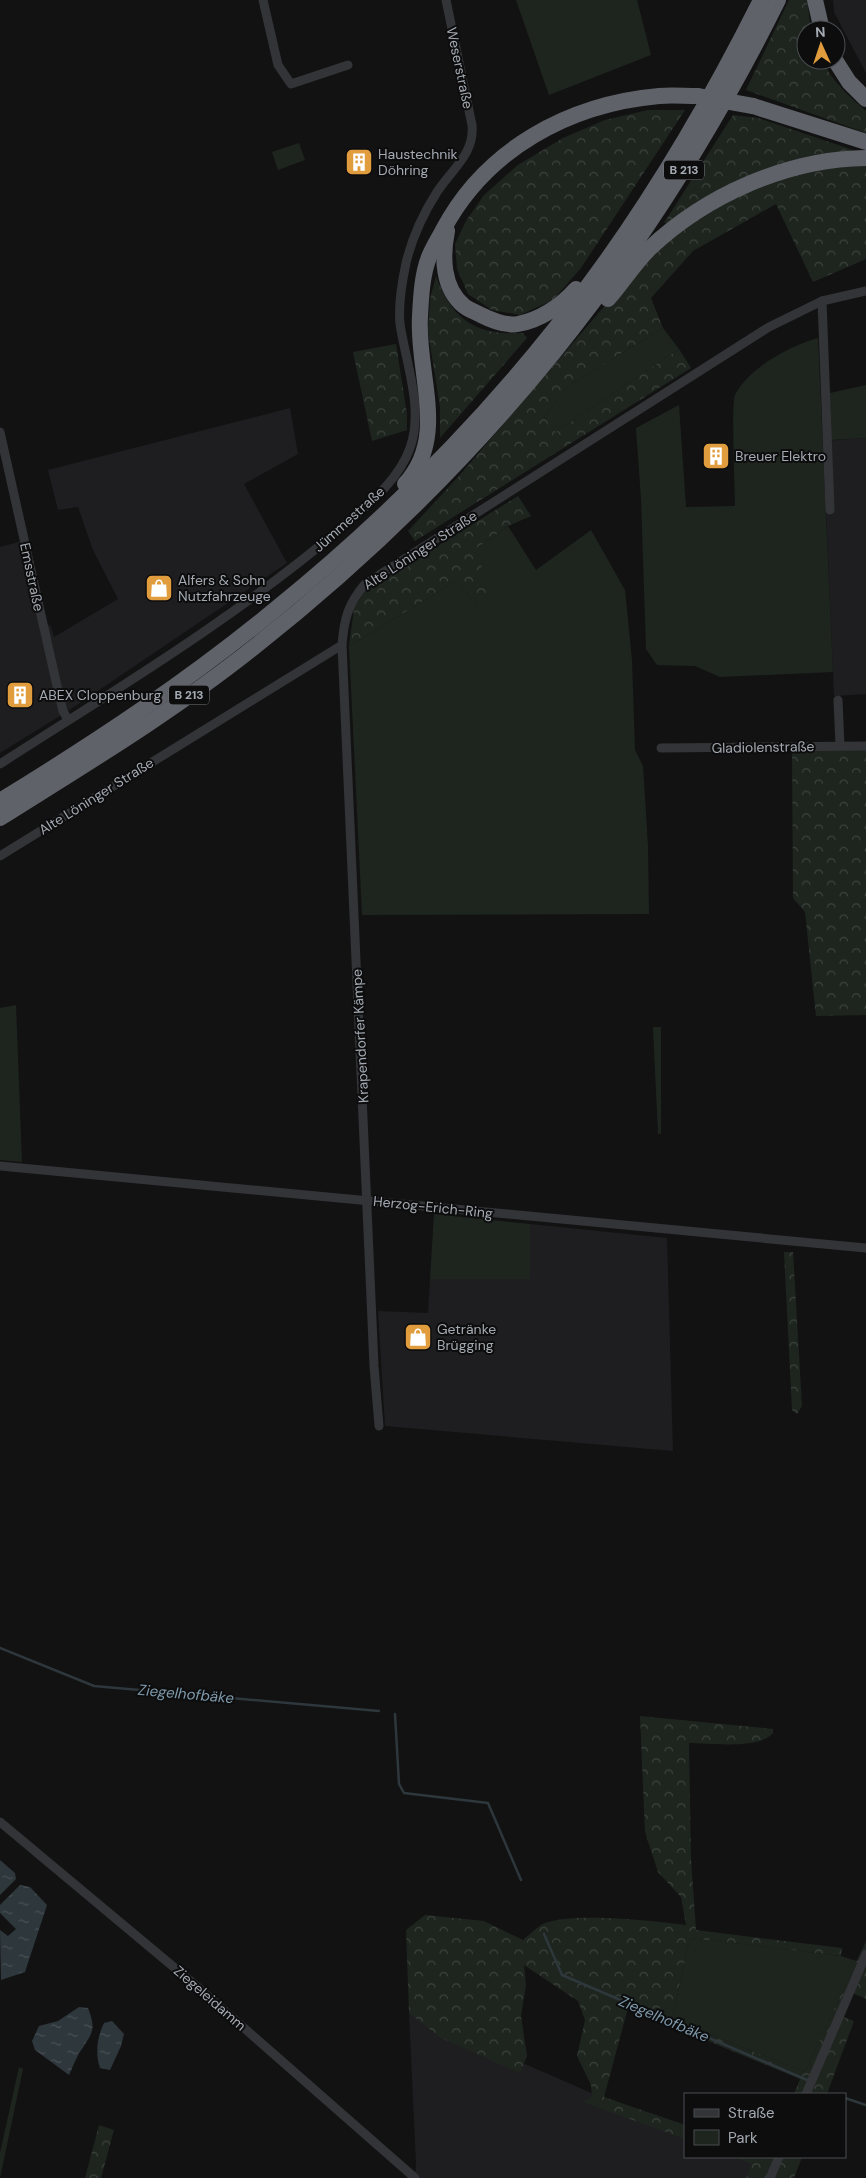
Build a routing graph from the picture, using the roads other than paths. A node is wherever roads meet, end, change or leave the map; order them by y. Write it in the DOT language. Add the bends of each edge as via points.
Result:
graph roads {
  1 [pos="263,0"];
  2 [pos="446,0"];
  3 [pos="760,0"];
  4 [pos="778,0"];
  5 [pos="815,0"];
  6 [pos="820,20"];
  7 [pos="348,64"];
  8 [pos="841,70"];
  9 [pos="866,99"];
  10 [pos="472,136"];
  11 [pos="866,142"];
  12 [pos="866,158"];
  13 [pos="450,217"];
  14 [pos="611,254"];
  15 [pos="866,291"];
  16 [pos="822,301"];
  17 [pos="574,330"];
  18 [pos="0,432"];
  19 [pos="830,510"];
  20 [pos="316,575"];
  21 [pos="342,645"];
  22 [pos="838,700"];
  23 [pos="68,720"];
  24 [pos="840,746"];
  25 [pos="866,746"];
  26 [pos="661,748"];
  27 [pos="0,764"];
  28 [pos="0,801"];
  29 [pos="0,818"];
  30 [pos="0,856"];
  31 [pos="0,1166"];
  32 [pos="368,1201"];
  33 [pos="866,1248"];
  34 [pos="380,1426"];
  35 [pos="0,1822"];
  36 [pos="866,1954"];
  37 [pos="806,2093"];
  38 [pos="780,2158"];
  39 [pos="415,2178"];
  40 [pos="770,2178"];
  1 -- 7 [label="street" via="278,65 291,84"];
  2 -- 10 [label="street, Weserstraße"];
  3 -- 14 [label="highway, B 213" via="703,110"];
  4 -- 17 [label="highway, B 213" via="718,114 682,174"];
  5 -- 6 [label="highway"];
  8 -- 9 [label="highway"];
  10 -- 23 [label="street, Jümmestraße" via="467,152 437,191 423,217 410,247 402,279 400,321 416,417 410,448 400,468 370,503 278,578"];
  11 -- 13 [label="highway, B 213, bridge" via="753,106 696,96 624,101 590,109 554,124 518,146 472,185"];
  12 -- 17 [label="highway" via="795,167 732,192 672,229 648,250 588,324"];
  13 -- 14 [label="highway" via="444,243 444,269 451,289 463,306 490,320 516,324 549,313 574,291 597,260"];
  13 -- 20 [label="highway, B 213" via="429,256 423,285 420,335 429,428 422,458 408,480 378,512 319,565"];
  14 -- 20 [label="highway, B 213" via="503,392 389,510"];
  15 -- 16 [label="street, Alte Löninger Straße"];
  16 -- 19 [label="street"];
  16 -- 21 [label="street, Alte Löninger Straße" via="769,327 365,584 346,612"];
  17 -- 29 [label="highway, B 213" via="517,399 449,472 389,532 317,596 252,650 175,706"];
  18 -- 23 [label="street, Emsstraße" via="56,686"];
  20 -- 28 [label="highway, B 213" via="226,648 151,703"];
  21 -- 30 [label="street, Alte Löninger Straße"];
  21 -- 32 [label="street, Krapendorfer Kämpe"];
  22 -- 24 [label="street"];
  23 -- 27 [label="street, Jümmestraße"];
  24 -- 25 [label="street, Gladiolenstraße"];
  24 -- 26 [label="street, Gladiolenstraße"];
  31 -- 32 [label="street, Herzog-Erich-Ring"];
  32 -- 33 [label="street, Herzog-Erich-Ring"];
  32 -- 34 [label="street, Krapendorfer Kämpe" via="374,1366"];
  35 -- 39 [label="street, Ziegeleidamm" via="194,1984"];
  36 -- 37 [label="street"];
  38 -- 40 [label="street"];
}
